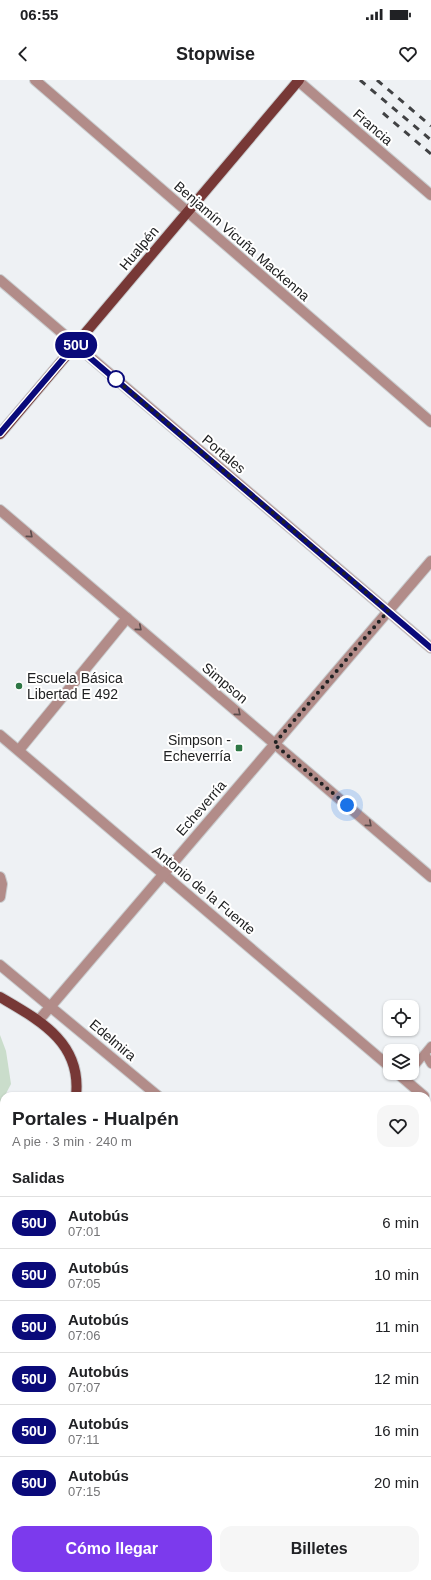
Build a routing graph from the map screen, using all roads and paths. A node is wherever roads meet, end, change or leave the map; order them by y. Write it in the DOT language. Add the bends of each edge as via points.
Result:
graph roads {
  1 [pos="35,80"];
  2 [pos="298,80"];
  3 [pos="431,195"];
  4 [pos="187,212"];
  5 [pos="0,280"];
  6 [pos="75,345"];
  7 [pos="431,422"];
  8 [pos="0,434"];
  9 [pos="0,510"];
  10 [pos="431,561"];
  11 [pos="388,611"];
  12 [pos="127,618"];
  13 [pos="431,648"];
  14 [pos="0,735"];
  15 [pos="274,744"];
  16 [pos="18,750"];
  17 [pos="163,874"];
  18 [pos="0,877"];
  19 [pos="431,877"];
  20 [pos="0,897"];
  21 [pos="0,965"];
  22 [pos="0,997"];
  23 [pos="50,1006"];
  24 [pos="39,1020"];
  25 [pos="431,1046"];
  26 [pos="425,1054"];
  27 [pos="383,1061"];
  28 [pos="419,1061"];
  29 [pos="431,1064"];
  30 [pos="408,1080"];
  31 [pos="76,1092"];
  32 [pos="153,1092"];
  33 [pos="420,1092"];
  1 -- 4 [label="street, Benjamín Vicuña Mackenna"];
  2 -- 3 [label="street, Francia"];
  2 -- 4 [label="main road, Hualpén"];
  4 -- 6 [label="main road, Hualpén"];
  4 -- 7 [label="street, Benjamín Vicuña Mackenna"];
  5 -- 6 [label="street, Portales"];
  6 -- 8 [label="main road, Hualpén"];
  6 -- 11 [label="street, Portales"];
  9 -- 12 [label="street, Simpson, one-way"];
  10 -- 11 [label="street, Echeverría"];
  11 -- 13 [label="street, Portales"];
  11 -- 15 [label="street, Echeverría"];
  12 -- 15 [label="street, Simpson, one-way"];
  12 -- 16 [label="street"];
  14 -- 16 [label="street, Antonio de la Fuente"];
  15 -- 17 [label="street, Echeverría"];
  15 -- 19 [label="street, Simpson, one-way"];
  16 -- 17 [label="street, Antonio de la Fuente"];
  17 -- 23 [label="street, Echeverría"];
  17 -- 27 [label="street, Antonio de la Fuente"];
  18 -- 20 [label="street"];
  21 -- 23 [label="street, Edelmira"];
  22 -- 24 [label="main road"];
  23 -- 24 [label="street, Echeverría"];
  23 -- 32 [label="street, Edelmira"];
  24 -- 31 [label="main road" via="54,1032 67,1051 76,1077"];
  25 -- 26 [label="lane"];
  26 -- 28 [label="lane"];
  26 -- 29 [label="lane"];
  30 -- 33 [label="street"];
}
